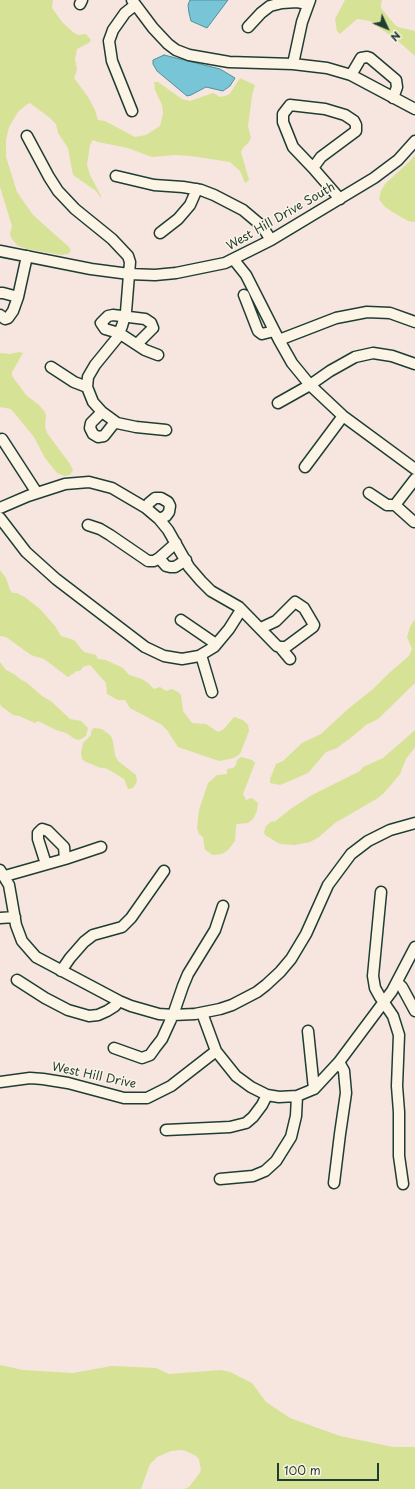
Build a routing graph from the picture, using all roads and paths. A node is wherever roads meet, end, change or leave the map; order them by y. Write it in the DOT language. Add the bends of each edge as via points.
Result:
graph roads {
  1 [pos="133,2"];
  2 [pos="309,2"];
  3 [pos="248,27"];
  4 [pos="293,64"];
  5 [pos="350,75"];
  6 [pos="392,98"];
  7 [pos="415,109"];
  8 [pos="132,111"];
  9 [pos="27,136"];
  10 [pos="415,141"];
  11 [pos="313,168"];
  12 [pos="116,176"];
  13 [pos="197,189"];
  14 [pos="340,199"];
  15 [pos="160,233"];
  16 [pos="271,240"];
  17 [pos="0,251"];
  18 [pos="28,256"];
  19 [pos="234,260"];
  20 [pos="129,274"];
  21 [pos="0,293"];
  22 [pos="244,295"];
  23 [pos="18,297"];
  24 [pos="0,315"];
  25 [pos="125,316"];
  26 [pos="415,322"];
  27 [pos="274,331"];
  28 [pos="119,334"];
  29 [pos="279,340"];
  30 [pos="137,344"];
  31 [pos="158,355"];
  32 [pos="415,364"];
  33 [pos="51,367"];
  34 [pos="310,385"];
  35 [pos="88,386"];
  36 [pos="278,403"];
  37 [pos="102,412"];
  38 [pos="343,416"];
  39 [pos="115,422"];
  40 [pos="166,430"];
  41 [pos="2,439"];
  42 [pos="305,467"];
  43 [pos="415,469"];
  44 [pos="415,478"];
  45 [pos="36,493"];
  46 [pos="369,493"];
  47 [pos="395,505"];
  48 [pos="0,508"];
  49 [pos="146,508"];
  50 [pos="0,518"];
  51 [pos="159,519"];
  52 [pos="414,522"];
  53 [pos="88,526"];
  54 [pos="176,544"];
  55 [pos="159,558"];
  56 [pos="186,560"];
  57 [pos="241,610"];
  58 [pos="181,620"];
  59 [pos="261,628"];
  60 [pos="216,644"];
  61 [pos="280,647"];
  62 [pos="201,655"];
  63 [pos="290,659"];
  64 [pos="212,692"];
  65 [pos="415,823"];
  66 [pos="101,847"];
  67 [pos="65,859"];
  68 [pos="46,864"];
  69 [pos="164,871"];
  70 [pos="2,873"];
  71 [pos="381,892"];
  72 [pos="223,906"];
  73 [pos="15,917"];
  74 [pos="0,918"];
  75 [pos="415,947"];
  76 [pos="61,971"];
  77 [pos="17,980"];
  78 [pos="397,982"];
  79 [pos="119,1002"];
  80 [pos="384,1003"];
  81 [pos="415,1011"];
  82 [pos="202,1014"];
  83 [pos="173,1015"];
  84 [pos="308,1031"];
  85 [pos="114,1048"];
  86 [pos="216,1052"];
  87 [pos="339,1062"];
  88 [pos="0,1082"];
  89 [pos="314,1089"];
  90 [pos="266,1095"];
  91 [pos="297,1096"];
  92 [pos="166,1130"];
  93 [pos="220,1179"];
  94 [pos="334,1183"];
  95 [pos="403,1184"];
  1 -- 4 [label="street" via="153,28 176,50 228,62"];
  1 -- 8 [label="street" via="113,30 109,41 112,61"];
  2 -- 3 [label="street" via="270,6"];
  2 -- 4 [label="street"];
  4 -- 5 [label="street" via="327,68"];
  5 -- 6 [label="street"];
  5 -- 6 [label="street" via="361,58 370,58 396,80 397,87"];
  6 -- 7 [label="street"];
  9 -- 20 [label="street" via="58,191 128,256"];
  10 -- 14 [label="street, West Hill Drive South" via="387,169"];
  11 -- 11 [label="street" via="293,147 283,122 283,114 290,105 325,109 345,115 354,121 356,126 356,131 352,135 321,157"];
  11 -- 14 [label="street"];
  12 -- 13 [label="street" via="154,186"];
  13 -- 15 [label="street" via="190,205 178,219"];
  13 -- 16 [label="street" via="214,194 244,210 262,226"];
  14 -- 16 [label="street, West Hill Drive South"];
  16 -- 19 [label="street, West Hill Drive South"];
  17 -- 18 [label="street, West Hill Drive South"];
  18 -- 20 [label="street, West Hill Drive South"];
  18 -- 23 [label="street"];
  19 -- 20 [label="street, West Hill Drive South" via="176,273"];
  19 -- 27 [label="street" via="246,275"];
  20 -- 25 [label="street"];
  21 -- 23 [label="street"];
  22 -- 27 [label="street" via="258,331 262,334"];
  23 -- 24 [label="street" via="8,318"];
  25 -- 28 [label="street"];
  25 -- 28 [label="street" via="108,316 101,323 104,329"];
  25 -- 30 [label="street" via="145,319 152,326 148,334"];
  26 -- 29 [label="street" via="390,313 367,312 336,318"];
  27 -- 29 [label="street"];
  28 -- 30 [label="street"];
  28 -- 35 [label="street" via="95,365 88,377"];
  29 -- 34 [label="street" via="292,363"];
  30 -- 31 [label="street"];
  32 -- 34 [label="street" via="373,353 355,357"];
  33 -- 35 [label="street" via="74,382"];
  34 -- 36 [label="street"];
  34 -- 38 [label="street"];
  35 -- 37 [label="street" via="93,402"];
  37 -- 39 [label="street"];
  37 -- 39 [label="street" via="90,428 94,434 98,437 104,436"];
  38 -- 42 [label="street"];
  38 -- 43 [label="street"];
  39 -- 40 [label="street"];
  41 -- 45 [label="street"];
  44 -- 47 [label="street"];
  45 -- 48 [label="street"];
  45 -- 49 [label="street" via="65,484 89,482 112,488"];
  46 -- 47 [label="street" via="387,506"];
  47 -- 52 [label="street"];
  49 -- 51 [label="street"];
  49 -- 51 [label="street" via="156,498 168,502 169,512"];
  50 -- 62 [label="street" via="26,552 56,579 145,647 164,656 182,659"];
  51 -- 54 [label="street"];
  53 -- 55 [label="street" via="105,532 148,561"];
  54 -- 55 [label="street"];
  54 -- 56 [label="street"];
  55 -- 56 [label="street" via="170,567"];
  56 -- 57 [label="street" via="201,582"];
  57 -- 59 [label="street"];
  57 -- 60 [label="street"];
  58 -- 60 [label="street"];
  59 -- 61 [label="street"];
  59 -- 61 [label="street" via="276,621 295,602 304,608 313,627 286,647"];
  60 -- 62 [label="street"];
  61 -- 63 [label="street"];
  62 -- 64 [label="street"];
  65 -- 82 [label="street" via="390,830 368,841 352,854 328,885 295,954 266,985 236,1003"];
  66 -- 67 [label="street"];
  67 -- 68 [label="street"];
  67 -- 68 [label="street" via="64,847 48,831 42,829 38,833 38,839"];
  68 -- 70 [label="street"];
  69 -- 76 [label="street" via="122,927 84,942"];
  70 -- 73 [label="street" via="9,885"];
  71 -- 80 [label="street" via="373,976 375,988"];
  72 -- 83 [label="street" via="215,930 188,974"];
  73 -- 74 [label="street"];
  73 -- 76 [label="street" via="22,941 28,950"];
  75 -- 78 [label="street"];
  76 -- 79 [label="street"];
  77 -- 79 [label="street" via="68,1010 89,1016 107,1011"];
  78 -- 80 [label="street"];
  78 -- 81 [label="street"];
  79 -- 83 [label="street"];
  80 -- 87 [label="street"];
  80 -- 95 [label="street" via="393,1016 399,1035 397,1086 399,1156"];
  82 -- 83 [label="street"];
  82 -- 86 [label="street"];
  83 -- 85 [label="street" via="162,1039 150,1055 142,1058"];
  84 -- 89 [label="street"];
  86 -- 88 [label="street, West Hill Drive" via="171,1086 147,1098 124,1098 43,1079"];
  86 -- 90 [label="street" via="236,1076"];
  87 -- 89 [label="street"];
  87 -- 94 [label="street" via="344,1071 346,1093"];
  89 -- 91 [label="street"];
  90 -- 91 [label="street"];
  90 -- 92 [label="street" via="262,1105 246,1123 230,1127"];
  91 -- 93 [label="street" via="291,1137 276,1161 265,1171 253,1176"];
}
